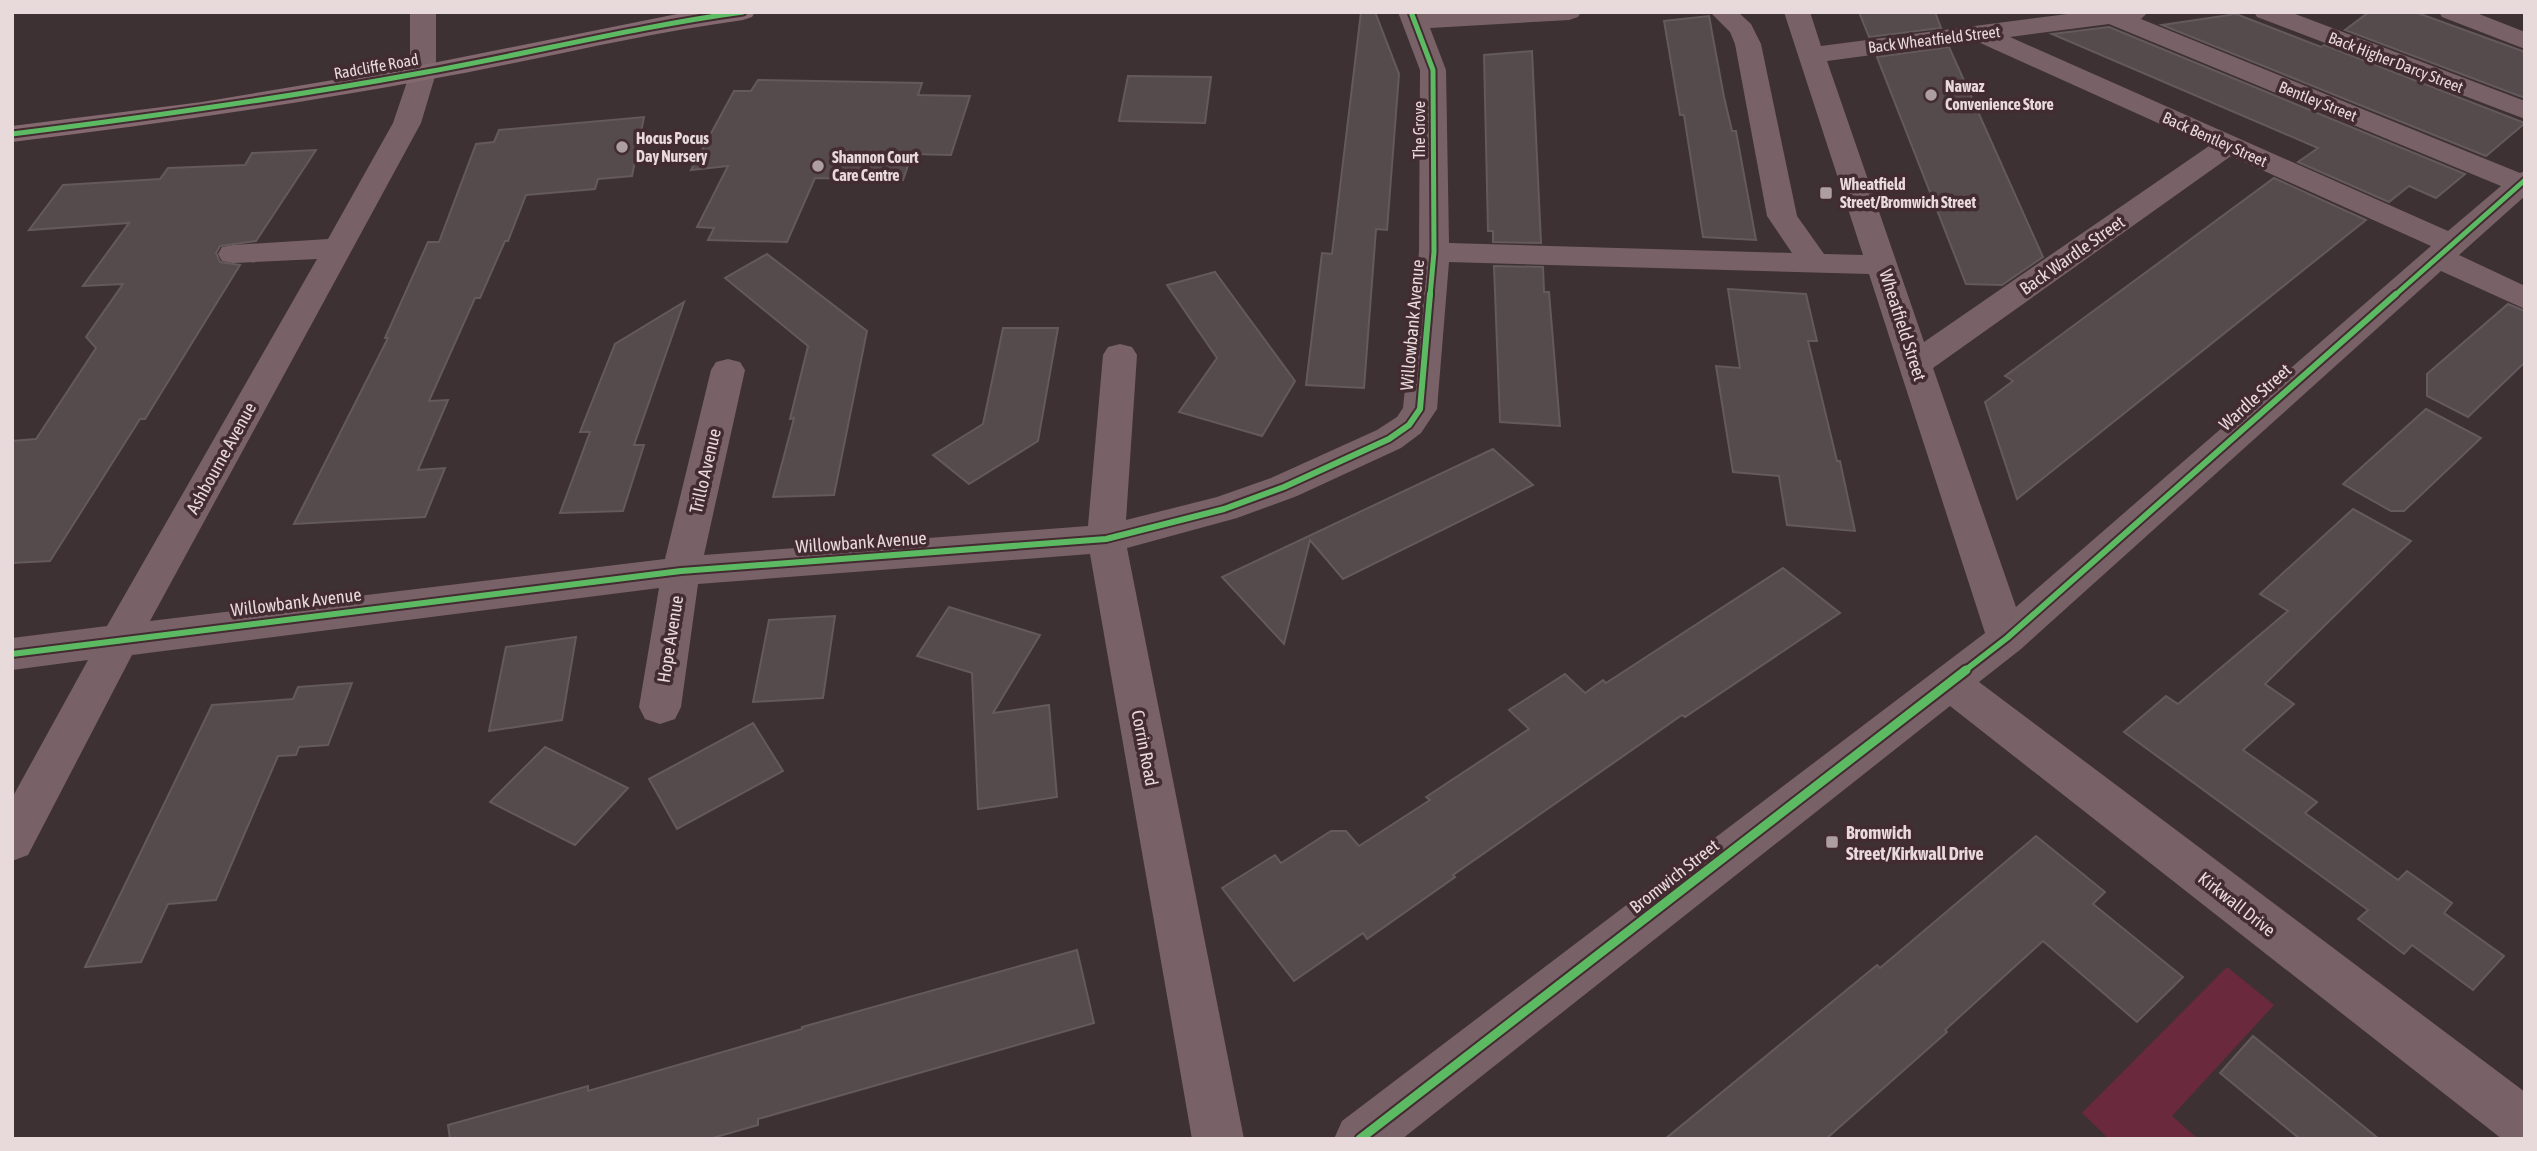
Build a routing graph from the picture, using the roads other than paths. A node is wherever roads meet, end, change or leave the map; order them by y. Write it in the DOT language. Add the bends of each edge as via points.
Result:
graph roads {
  1 [pos="423,12"];
  2 [pos="743,12"];
  3 [pos="1569,12"];
  4 [pos="1722,12"];
  5 [pos="1797,12"];
  6 [pos="2138,12"];
  7 [pos="2266,12"];
  8 [pos="2451,12"];
  9 [pos="2510,12"];
  10 [pos="2111,16"];
  11 [pos="1413,17"];
  12 [pos="2525,17"];
  13 [pos="1979,33"];
  14 [pos="2525,41"];
  15 [pos="1812,55"];
  16 [pos="423,73"];
  17 [pos="2525,111"];
  18 [pos="12,134"];
  19 [pos="2229,145"];
  20 [pos="2523,183"];
  21 [pos="339,247"];
  22 [pos="2444,251"];
  23 [pos="1434,252"];
  24 [pos="233,254"];
  25 [pos="1815,263"];
  26 [pos="1883,264"];
  27 [pos="2525,299"];
  28 [pos="1121,355"];
  29 [pos="1916,364"];
  30 [pos="728,370"];
  31 [pos="1106,539"];
  32 [pos="681,571"];
  33 [pos="2007,638"];
  34 [pos="120,640"];
  35 [pos="12,654"];
  36 [pos="1950,683"];
  37 [pos="660,707"];
  38 [pos="12,841"];
  39 [pos="2525,1124"];
  40 [pos="1218,1139"];
  41 [pos="1360,1139"];
  1 -- 16 [label="street, Ashbourne Avenue"];
  2 -- 16 [label="main road, Radcliffe Road" via="658,24"];
  3 -- 11 [label="street"];
  4 -- 25 [label="street" via="1742,29 1748,44 1782,216"];
  5 -- 15 [label="street, Wheatfield Street"];
  6 -- 10 [label="street, Back Wheatfield Street"];
  7 -- 17 [label="street, Back Higher Darcy Street"];
  8 -- 14 [label="street"];
  9 -- 12 [label="street"];
  10 -- 13 [label="street, Back Wheatfield Street"];
  10 -- 20 [label="street, Bentley Street"];
  11 -- 23 [label="street, The Grove" via="1433,70"];
  13 -- 15 [label="street, Back Wheatfield Street"];
  13 -- 19 [label="street, Back Bentley Street"];
  15 -- 26 [label="street, Wheatfield Street"];
  16 -- 18 [label="main road, Radcliffe Road" via="202,110"];
  16 -- 21 [label="street, Ashbourne Avenue" via="407,123"];
  19 -- 22 [label="street, Back Bentley Street"];
  19 -- 29 [label="street, Back Wardle Street"];
  20 -- 22 [label="street, Wardle Street"];
  21 -- 24 [label="street"];
  21 -- 34 [label="street, Ashbourne Avenue"];
  22 -- 27 [label="street, Back Bentley Street"];
  22 -- 33 [label="street, Wardle Street"];
  23 -- 25 [label="street"];
  23 -- 31 [label="street, Willowbank Avenue" via="1420,409 1409,425 1389,439 1248,500"];
  25 -- 26 [label="street"];
  26 -- 29 [label="street, Wheatfield Street"];
  28 -- 31 [label="street, Corrin Road"];
  29 -- 33 [label="street, Wheatfield Street"];
  30 -- 32 [label="street, Trillo Avenue"];
  31 -- 32 [label="street, Willowbank Avenue"];
  31 -- 40 [label="street, Corrin Road"];
  32 -- 34 [label="street, Willowbank Avenue"];
  32 -- 37 [label="street, Hope Avenue"];
  33 -- 36 [label="street, Bromwich Street"];
  34 -- 35 [label="street, Willowbank Avenue"];
  34 -- 38 [label="street, Ashbourne Avenue"];
  36 -- 39 [label="street, Kirkwall Drive"];
  36 -- 41 [label="street, Bromwich Street"];
}
